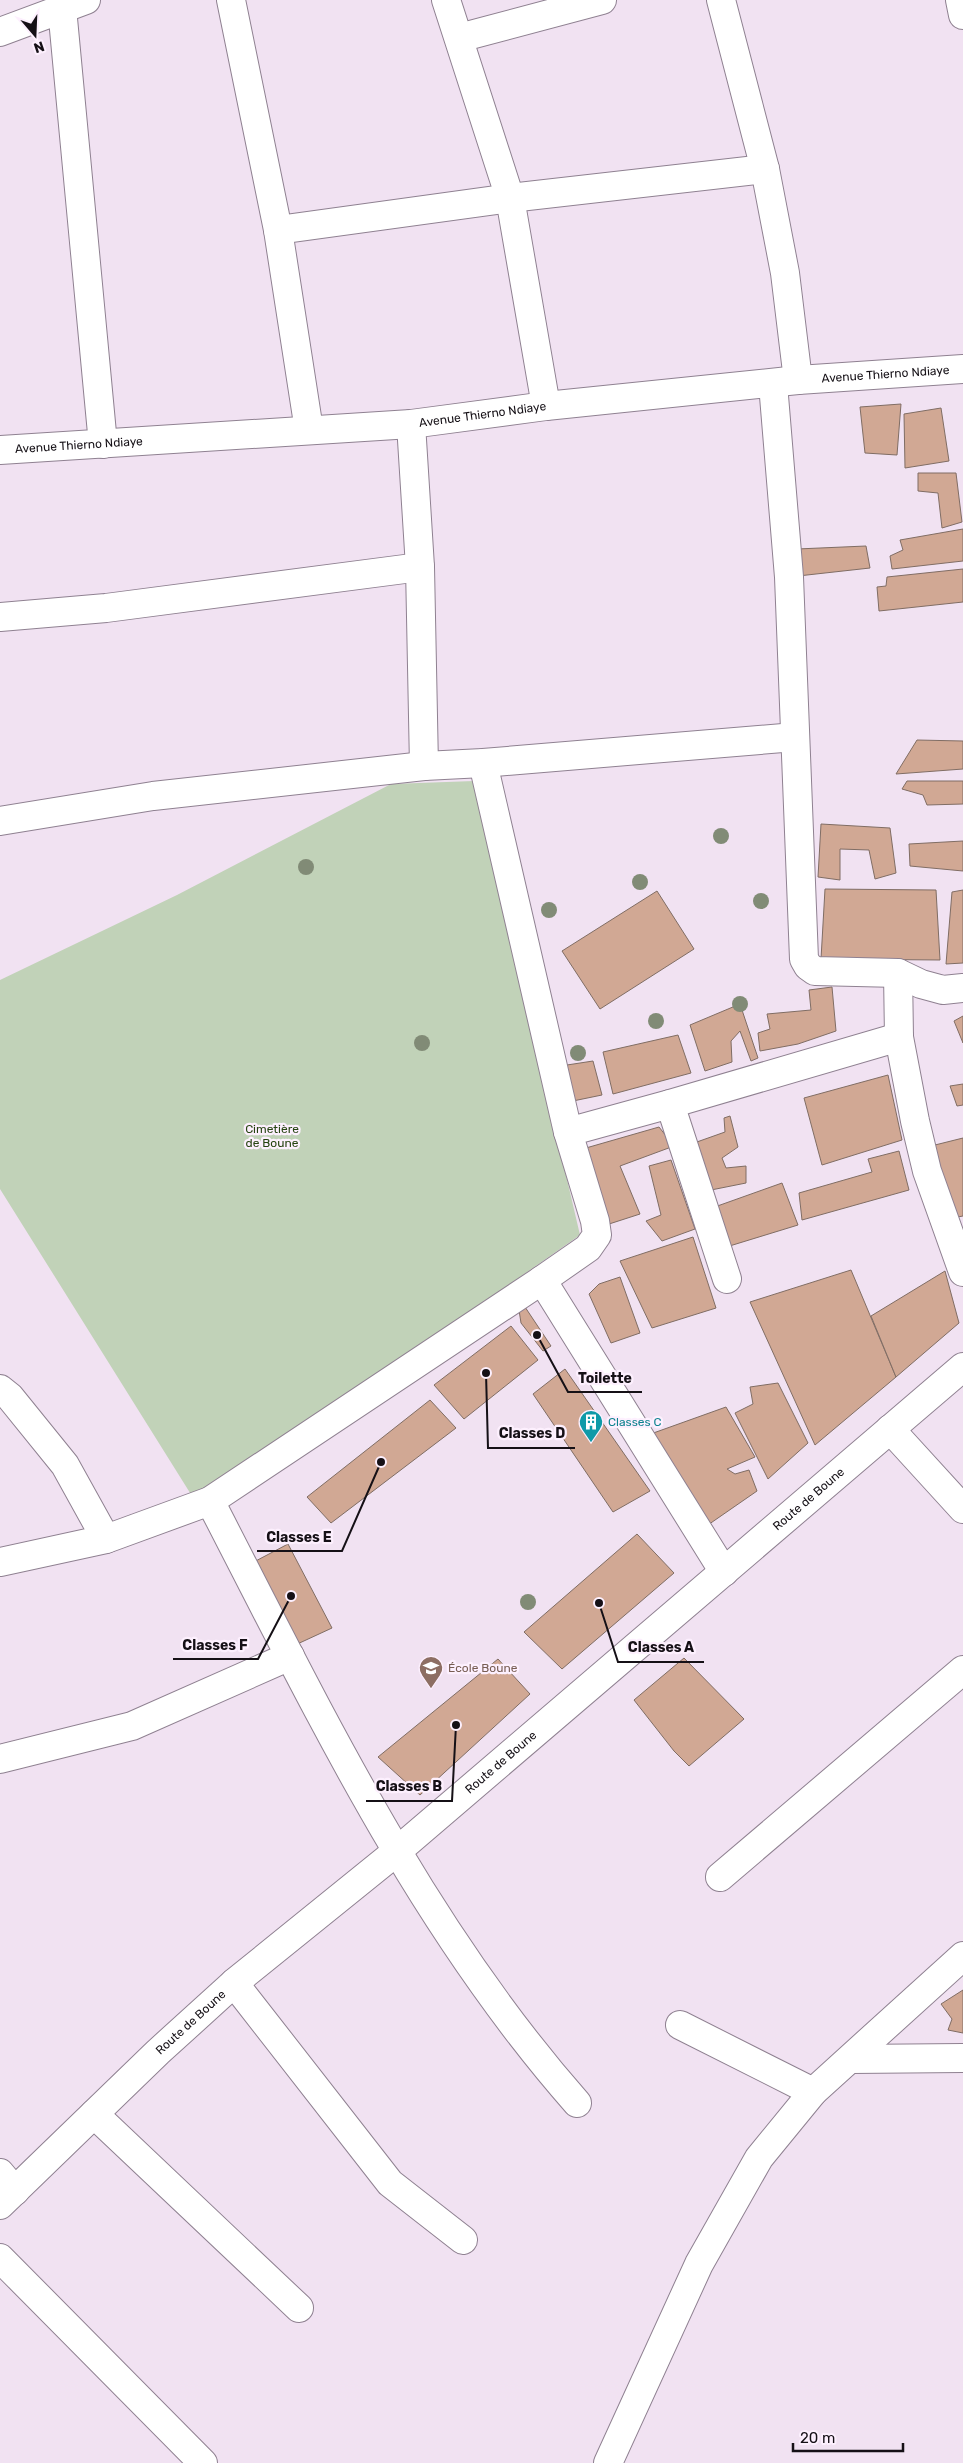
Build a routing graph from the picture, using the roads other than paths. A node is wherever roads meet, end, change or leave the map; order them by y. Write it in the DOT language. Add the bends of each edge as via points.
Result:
graph roads {
  1 [pos="231,0"];
  2 [pos="446,0"];
  3 [pos="602,0"];
  4 [pos="721,0"];
  5 [pos="960,0"];
  6 [pos="74,4"];
  7 [pos="963,15"];
  8 [pos="0,32"];
  9 [pos="459,38"];
  10 [pos="765,170"];
  11 [pos="510,198"];
  12 [pos="278,230"];
  13 [pos="963,369"];
  14 [pos="786,382"];
  15 [pos="546,406"];
  16 [pos="412,424"];
  17 [pos="309,430"];
  18 [pos="103,444"];
  19 [pos="0,450"];
  20 [pos="420,567"];
  21 [pos="0,617"];
  22 [pos="795,737"];
  23 [pos="483,763"];
  24 [pos="424,766"];
  25 [pos="0,821"];
  26 [pos="898,973"];
  27 [pos="963,988"];
  28 [pos="899,1037"];
  29 [pos="670,1104"];
  30 [pos="568,1132"];
  31 [pos="963,1272"];
  32 [pos="727,1279"];
  33 [pos="542,1280"];
  34 [pos="963,1367"];
  35 [pos="0,1389"];
  36 [pos="890,1429"];
  37 [pos="210,1501"];
  38 [pos="963,1509"];
  39 [pos="106,1539"];
  40 [pos="0,1562"];
  41 [pos="724,1572"];
  42 [pos="290,1656"];
  43 [pos="963,1670"];
  44 [pos="0,1758"];
  45 [pos="396,1852"];
  46 [pos="720,1877"];
  47 [pos="963,1956"];
  48 [pos="234,1983"];
  49 [pos="680,2024"];
  50 [pos="963,2058"];
  51 [pos="851,2059"];
  52 [pos="813,2092"];
  53 [pos="577,2103"];
  54 [pos="94,2114"];
  55 [pos="5,2190"];
  56 [pos="463,2240"];
  57 [pos="0,2258"];
  58 [pos="299,2308"];
  59 [pos="203,2463"];
  60 [pos="608,2463"];
  1 -- 12 [label="street"];
  2 -- 9 [label="street"];
  3 -- 9 [label="street"];
  4 -- 10 [label="street"];
  5 -- 7 [label="street"];
  6 -- 8 [label="street"];
  6 -- 18 [label="street"];
  9 -- 11 [label="street"];
  10 -- 11 [label="street"];
  10 -- 14 [label="street" via="785,273"];
  11 -- 12 [label="street"];
  11 -- 15 [label="street"];
  12 -- 17 [label="street"];
  13 -- 14 [label="street, Avenue Thierno Ndiaye"];
  14 -- 15 [label="street, Avenue Thierno Ndiaye"];
  14 -- 22 [label="street"];
  15 -- 16 [label="street, Avenue Thierno Ndiaye"];
  16 -- 17 [label="street, Avenue Thierno Ndiaye"];
  16 -- 20 [label="street"];
  17 -- 18 [label="street, Avenue Thierno Ndiaye"];
  18 -- 19 [label="street, Avenue Thierno Ndiaye"];
  20 -- 21 [label="street" via="106,608"];
  20 -- 24 [label="street"];
  22 -- 23 [label="street"];
  22 -- 26 [label="street" via="804,959 814,971"];
  23 -- 24 [label="street"];
  23 -- 30 [label="street"];
  24 -- 25 [label="street" via="153,796"];
  26 -- 27 [label="street" via="943,990"];
  26 -- 28 [label="street"];
  28 -- 29 [label="street"];
  28 -- 31 [label="street" via="927,1171"];
  29 -- 30 [label="street"];
  29 -- 32 [label="street"];
  30 -- 33 [label="street" via="597,1235 588,1248"];
  33 -- 37 [label="street"];
  33 -- 41 [label="street"];
  34 -- 36 [label="street, Route de Boune"];
  35 -- 39 [label="street" via="65,1465"];
  36 -- 38 [label="street"];
  36 -- 41 [label="street, Route de Boune"];
  37 -- 39 [label="street"];
  37 -- 42 [label="street"];
  39 -- 40 [label="street"];
  41 -- 45 [label="street, Route de Boune"];
  42 -- 44 [label="street" via="132,1726"];
  42 -- 45 [label="street"];
  43 -- 46 [label="street"];
  45 -- 48 [label="street, Route de Boune"];
  45 -- 53 [label="street" via="497,2004 543,2065"];
  47 -- 51 [label="street"];
  48 -- 54 [label="street, Route de Boune"];
  48 -- 56 [label="street" via="390,2183"];
  49 -- 52 [label="street"];
  50 -- 51 [label="street"];
  51 -- 52 [label="street"];
  52 -- 60 [label="street" via="759,2158 698,2264"];
  54 -- 55 [label="street, Route de Boune"];
  54 -- 58 [label="street"];
  57 -- 59 [label="street"];
}
